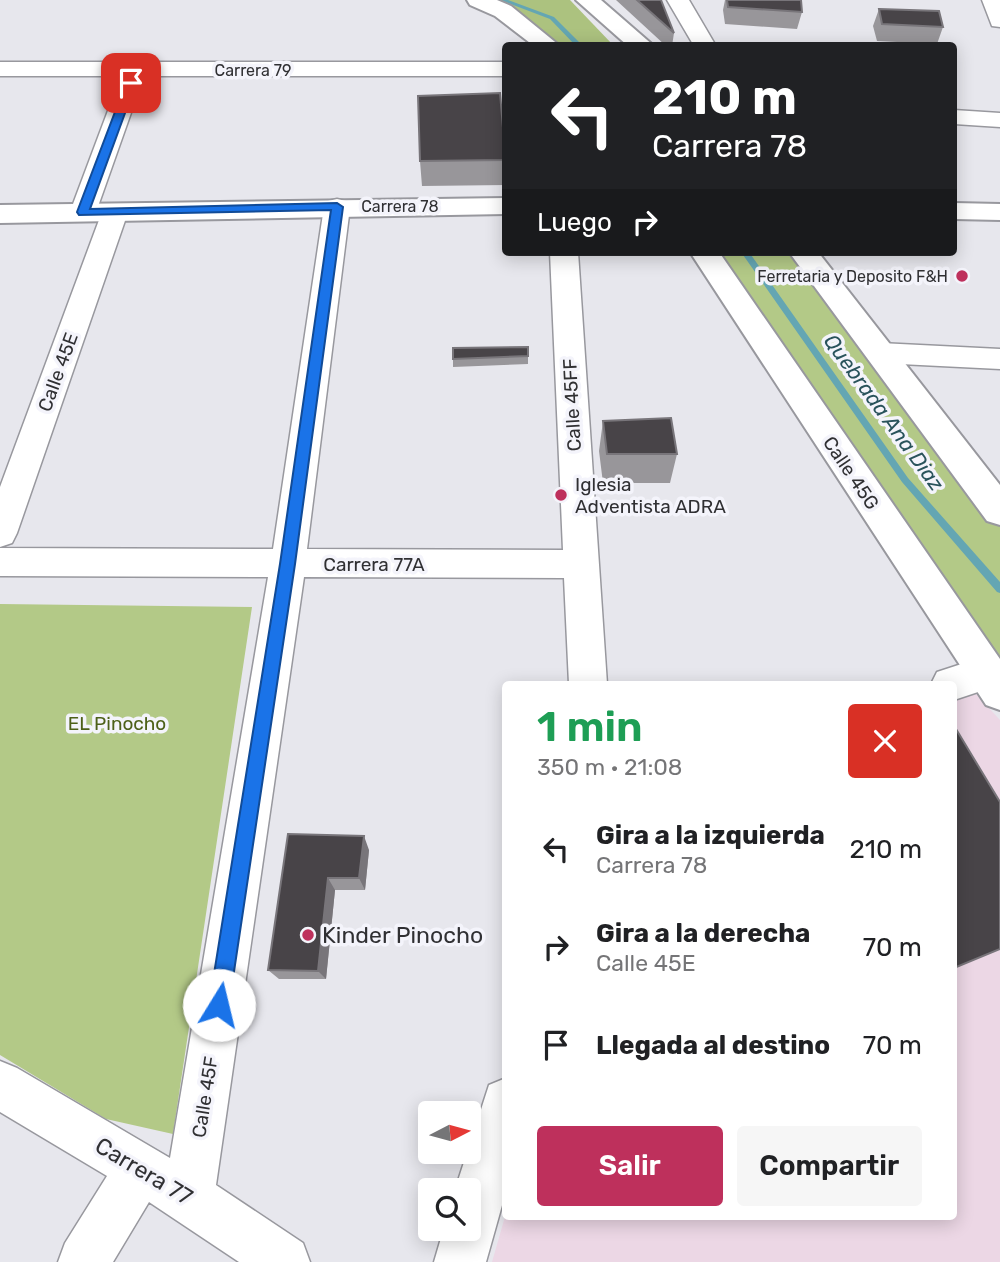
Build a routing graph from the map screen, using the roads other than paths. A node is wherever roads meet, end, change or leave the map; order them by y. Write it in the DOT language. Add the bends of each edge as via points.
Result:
graph roads {
  1 [pos="478,0"];
  2 [pos="587,0"];
  3 [pos="678,0"];
  4 [pos="993,0"];
  5 [pos="1000,21"];
  6 [pos="544,42"];
  7 [pos="638,42"];
  8 [pos="703,42"];
  9 [pos="0,69"];
  10 [pos="502,69"];
  11 [pos="131,70"];
  12 [pos="957,117"];
  13 [pos="1000,120"];
  14 [pos="502,206"];
  15 [pos="337,207"];
  16 [pos="957,211"];
  17 [pos="83,212"];
  18 [pos="115,212"];
  19 [pos="1000,212"];
  20 [pos="0,214"];
  21 [pos="564,256"];
  22 [pos="707,256"];
  23 [pos="806,256"];
  24 [pos="880,353"];
  25 [pos="1000,359"];
  26 [pos="1000,511"];
  27 [pos="0,533"];
  28 [pos="0,562"];
  29 [pos="288,564"];
  30 [pos="580,564"];
  31 [pos="588,681"];
  32 [pos="993,683"];
  33 [pos="957,684"];
  34 [pos="0,1085"];
  35 [pos="502,1116"];
  36 [pos="141,1167"];
  37 [pos="189,1197"];
  38 [pos="84,1262"];
  39 [pos="284,1262"];
  40 [pos="460,1262"];
  1 -- 6 [label="street"];
  2 -- 7 [label="street"];
  3 -- 8 [label="street"];
  4 -- 5 [label="street"];
  9 -- 11 [label="street, Carrera 79"];
  10 -- 11 [label="street, Carrera 79"];
  11 -- 17 [label="street" via="131,83"];
  12 -- 13 [label="street"];
  14 -- 15 [label="street, Carrera 78"];
  15 -- 18 [label="street, Carrera 78"];
  15 -- 29 [label="street, Calle 45F"];
  16 -- 19 [label="street"];
  17 -- 18 [label="street, Carrera 78"];
  17 -- 20 [label="street, Carrera 78"];
  18 -- 27 [label="street, Calle 45E"];
  21 -- 30 [label="street, Calle 45FF"];
  22 -- 32 [label="street, Calle 45G"];
  23 -- 24 [label="street"];
  24 -- 25 [label="street"];
  24 -- 26 [label="street"];
  28 -- 29 [label="street, Carrera 77A"];
  29 -- 30 [label="street, Carrera 77A"];
  29 -- 37 [label="street, Calle 45F"];
  30 -- 31 [label="street, Calle 45FF"];
  32 -- 33 [label="street"];
  34 -- 36 [label="street, Carrera 77"];
  35 -- 40 [label="street"];
  36 -- 37 [label="street, Carrera 77"];
  36 -- 38 [label="street"];
  37 -- 39 [label="street, Carrera 77"];
}
